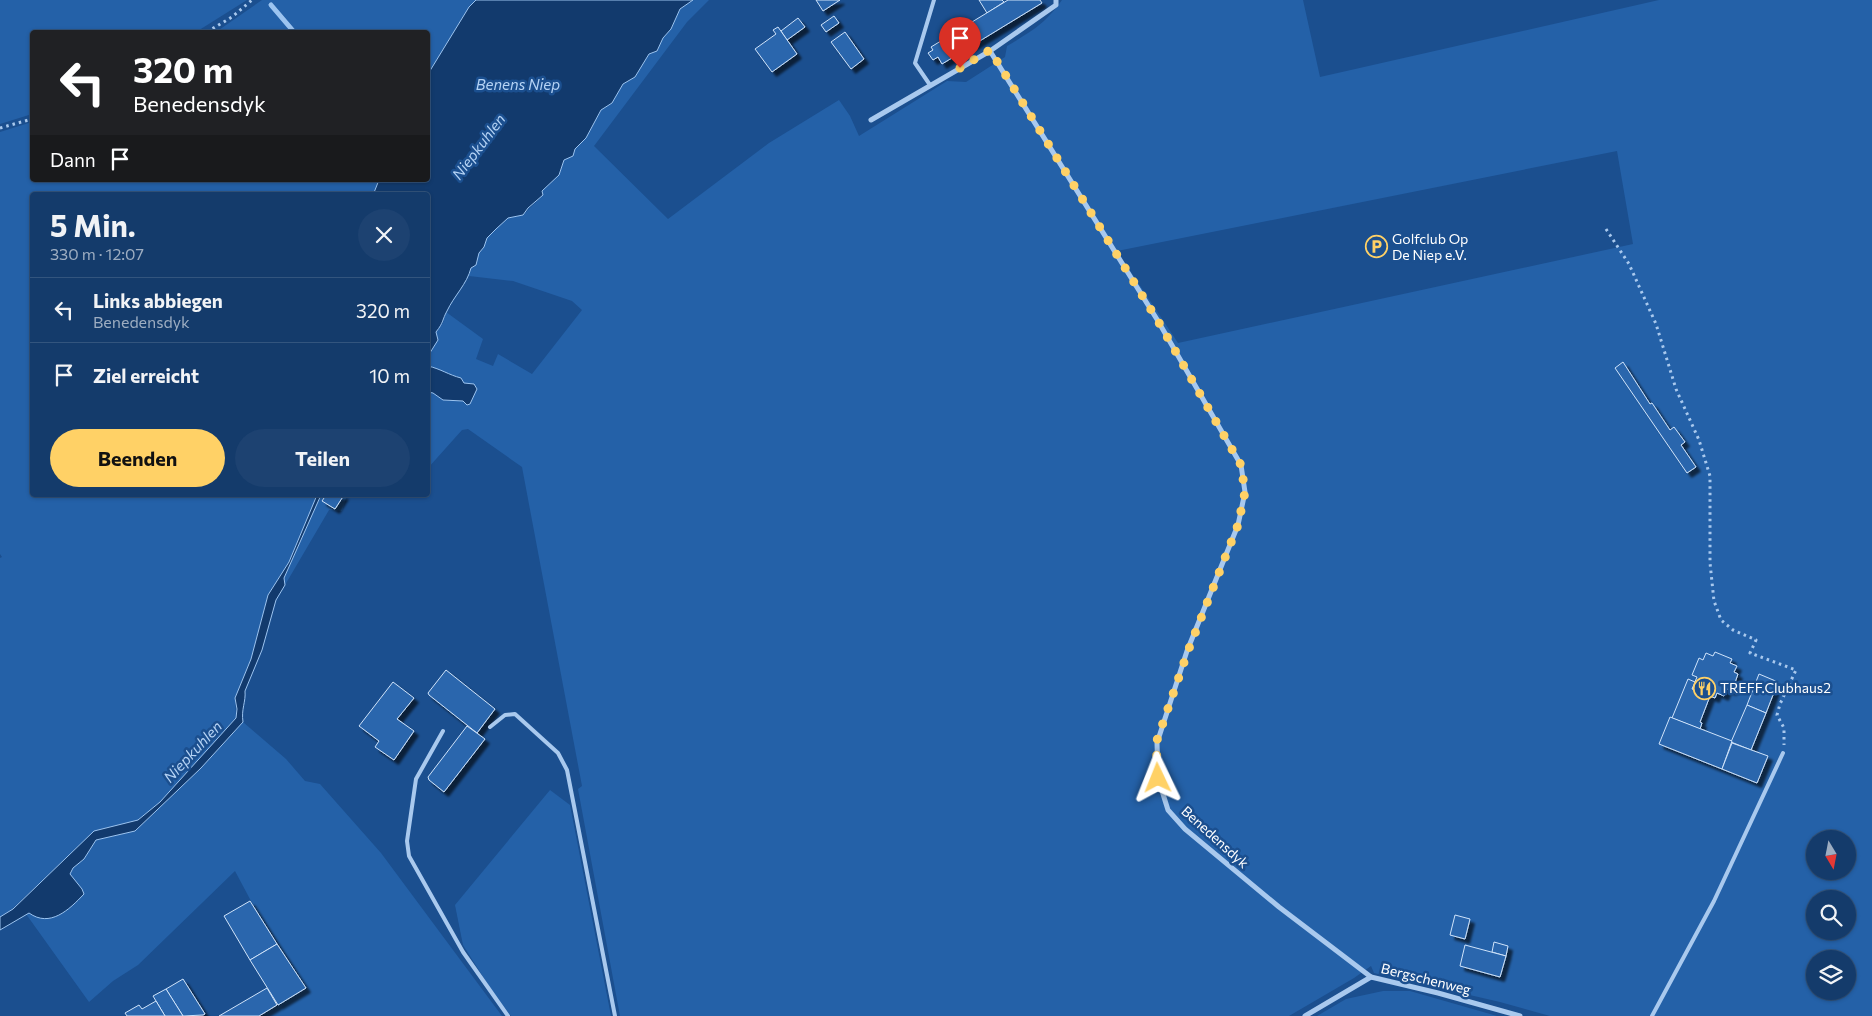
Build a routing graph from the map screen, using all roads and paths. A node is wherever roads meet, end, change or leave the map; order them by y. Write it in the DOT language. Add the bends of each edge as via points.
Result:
graph roads {
  1 [pos="252,0"];
  2 [pos="934,0"];
  3 [pos="1056,0"];
  4 [pos="210,30"];
  5 [pos="990,50"];
  6 [pos="930,85"];
  7 [pos="30,120"];
  8 [pos="871,120"];
  9 [pos="0,128"];
  10 [pos="1606,229"];
  11 [pos="490,727"];
  12 [pos="443,732"];
  13 [pos="1783,753"];
  14 [pos="1371,977"];
  15 [pos="508,1016"];
  16 [pos="616,1016"];
  17 [pos="1305,1016"];
  18 [pos="1520,1016"];
  19 [pos="1652,1016"];
  1 -- 4 [label="path"];
  2 -- 6 [label="lane" via="915,63"];
  3 -- 5 [label="street" via="1056,5"];
  5 -- 6 [label="street"];
  5 -- 14 [label="street, Benedensdyk" via="1158,321 1241,465 1245,492 1238,525 1156,743 1158,778 1168,810 1185,829 1235,871"];
  6 -- 8 [label="street"];
  7 -- 9 [label="path"];
  10 -- 13 [label="path" via="1629,264 1656,324 1676,389 1699,440 1710,476 1710,563 1714,601 1721,620 1733,630 1756,640 1750,653 1796,670 1778,714 1784,728"];
  11 -- 16 [label="lane" via="505,715 515,714 558,753 567,770"];
  12 -- 15 [label="lane" via="416,779 407,841 409,856 463,952"];
  13 -- 19 [label="lane" via="1714,901"];
  14 -- 17 [label="street, Bergschenweg"];
  14 -- 18 [label="street, Bergschenweg"];
}
